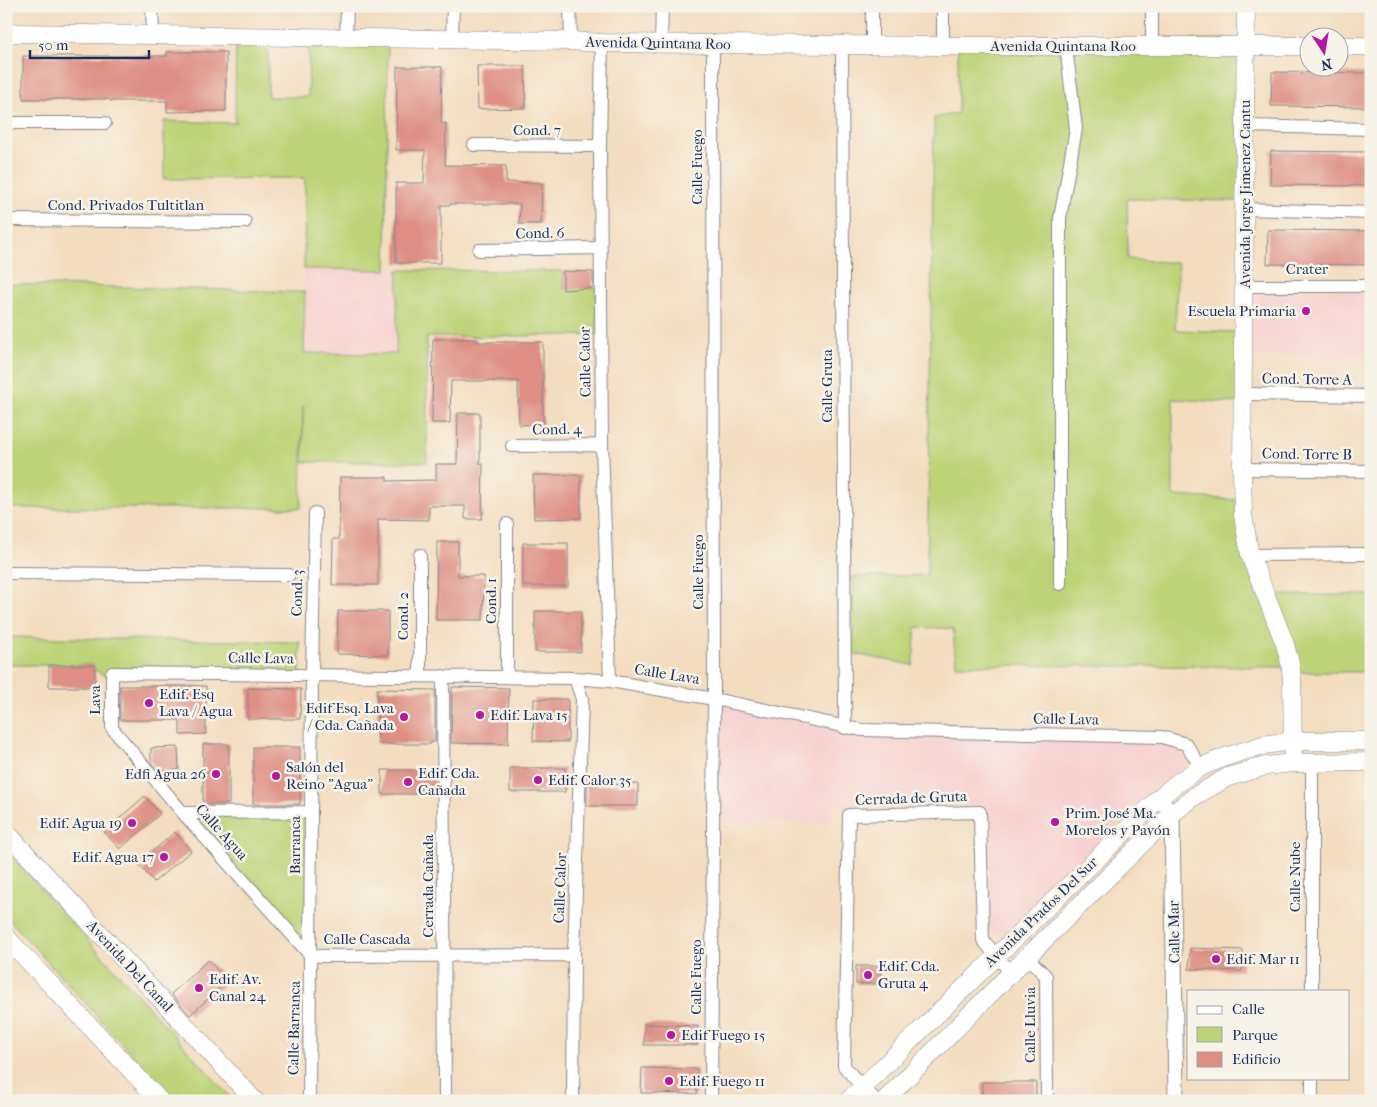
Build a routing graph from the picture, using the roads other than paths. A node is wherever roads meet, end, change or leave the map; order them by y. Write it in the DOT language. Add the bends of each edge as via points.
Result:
graph roads {
  1 [pos="152,6"];
  2 [pos="347,6"];
  3 [pos="453,6"];
  4 [pos="570,6"];
  5 [pos="662,6"];
  6 [pos="872,6"];
  7 [pos="943,6"];
  8 [pos="1152,6"];
  9 [pos="1246,6"];
  10 [pos="153,34"];
  11 [pos="6,36"];
  12 [pos="346,38"];
  13 [pos="452,39"];
  14 [pos="571,41"];
  15 [pos="661,42"];
  16 [pos="602,43"];
  17 [pos="713,43"];
  18 [pos="842,45"];
  19 [pos="872,45"];
  20 [pos="943,46"];
  21 [pos="1066,46"];
  22 [pos="1152,46"];
  23 [pos="1246,46"];
  24 [pos="1300,46"];
  25 [pos="1350,46"];
  26 [pos="1371,46"];
  27 [pos="6,123"];
  28 [pos="105,123"];
  29 [pos="1245,126"];
  30 [pos="1371,129"];
  31 [pos="474,146"];
  32 [pos="600,146"];
  33 [pos="1245,209"];
  34 [pos="1371,213"];
  35 [pos="6,220"];
  36 [pos="245,222"];
  37 [pos="600,248"];
  38 [pos="480,250"];
  39 [pos="1244,286"];
  40 [pos="1371,286"];
  41 [pos="1243,394"];
  42 [pos="1371,396"];
  43 [pos="602,445"];
  44 [pos="512,446"];
  45 [pos="1242,469"];
  46 [pos="1371,471"];
  47 [pos="315,513"];
  48 [pos="507,524"];
  49 [pos="1371,554"];
  50 [pos="420,555"];
  51 [pos="1250,556"];
  52 [pos="6,573"];
  53 [pos="289,575"];
  54 [pos="1060,584"];
  55 [pos="112,672"];
  56 [pos="312,675"];
  57 [pos="420,676"];
  58 [pos="443,676"];
  59 [pos="507,677"];
  60 [pos="575,678"];
  61 [pos="610,681"];
  62 [pos="714,699"];
  63 [pos="112,728"];
  64 [pos="845,728"];
  65 [pos="1292,741"];
  66 [pos="1371,741"];
  67 [pos="1371,762"];
  68 [pos="1294,763"];
  69 [pos="1312,763"];
  70 [pos="1201,767"];
  71 [pos="1158,798"];
  72 [pos="311,812"];
  73 [pos="183,813"];
  74 [pos="1172,814"];
  75 [pos="6,832"];
  76 [pos="6,937"];
  77 [pos="444,955"];
  78 [pos="574,955"];
  79 [pos="311,956"];
  80 [pos="996,957"];
  81 [pos="1027,957"];
  82 [pos="1011,974"];
  83 [pos="1312,990"];
  84 [pos="1312,1080"];
  85 [pos="862,1087"];
  86 [pos="445,1094"];
  87 [pos="894,1098"];
  88 [pos="160,1101"];
  89 [pos="255,1101"];
  90 [pos="309,1101"];
  91 [pos="573,1101"];
  92 [pos="711,1101"];
  93 [pos="848,1101"];
  94 [pos="877,1101"];
  95 [pos="1047,1101"];
  96 [pos="1176,1101"];
  97 [pos="1312,1101"];
  1 -- 10 [label="street"];
  2 -- 12 [label="street"];
  3 -- 13 [label="street"];
  4 -- 14 [label="street"];
  5 -- 15 [label="street"];
  6 -- 19 [label="street"];
  7 -- 20 [label="street"];
  8 -- 22 [label="street"];
  9 -- 23 [label="main road, Avenida Jorge Jimenez Cantu"];
  10 -- 11 [label="main road, Avenida Quintana Roo" via="13,33"];
  10 -- 12 [label="main road, Avenida Quintana Roo"];
  12 -- 13 [label="main road, Avenida Quintana Roo"];
  13 -- 14 [label="main road, Avenida Quintana Roo"];
  14 -- 16 [label="main road, Avenida Quintana Roo"];
  15 -- 16 [label="main road, Avenida Quintana Roo"];
  15 -- 17 [label="main road, Avenida Quintana Roo"];
  16 -- 32 [label="street, Calle Calor"];
  17 -- 18 [label="main road, Avenida Quintana Roo"];
  17 -- 62 [label="street, Calle Fuego"];
  18 -- 19 [label="main road, Avenida Quintana Roo"];
  18 -- 64 [label="street, Calle Gruta"];
  19 -- 20 [label="main road, Avenida Quintana Roo"];
  20 -- 21 [label="main road, Avenida Quintana Roo"];
  21 -- 22 [label="main road, Avenida Quintana Roo"];
  21 -- 54 [label="street" via="1076,129 1060,218"];
  22 -- 23 [label="main road, Avenida Quintana Roo"];
  23 -- 24 [label="main road, Avenida Quintana Roo"];
  23 -- 29 [label="main road, Avenida Jorge Jimenez Cantu"];
  25 -- 26 [label="main road"];
  27 -- 28 [label="street"];
  29 -- 30 [label="street"];
  29 -- 33 [label="main road, Avenida Jorge Jimenez Cantu"];
  31 -- 32 [label="street, Cond. 7"];
  32 -- 37 [label="street, Calle Calor"];
  33 -- 34 [label="street"];
  33 -- 39 [label="main road, Avenida Jorge Jimenez Cantu"];
  35 -- 36 [label="street, Cond. Privados Tultitlan"];
  37 -- 38 [label="street, Cond. 6"];
  37 -- 43 [label="street, Calle Calor"];
  39 -- 40 [label="street, Crater"];
  39 -- 41 [label="main road, Avenida Jorge Jimenez Cantu"];
  41 -- 42 [label="street, Cond. Torre A"];
  41 -- 45 [label="main road, Avenida Jorge Jimenez Cantu"];
  43 -- 44 [label="street, Cond. 4"];
  43 -- 61 [label="street, Calle Calor"];
  45 -- 46 [label="street, Cond. Torre B"];
  45 -- 51 [label="main road, Avenida Jorge Jimenez Cantu" via="1243,515"];
  47 -- 56 [label="street, Cond. 3"];
  48 -- 59 [label="street, Cond. 1"];
  49 -- 51 [label="street"];
  50 -- 57 [label="street, Cond. 2"];
  51 -- 65 [label="main road, Avenida Jorge Jimenez Cantu" via="1290,663"];
  52 -- 53 [label="street"];
  55 -- 56 [label="street, Calle Lava"];
  55 -- 63 [label="street, Lava"];
  56 -- 57 [label="street, Calle Lava"];
  56 -- 72 [label="street, Barranca"];
  57 -- 58 [label="street, Calle Lava"];
  58 -- 59 [label="street, Calle Lava"];
  58 -- 77 [label="street, Cerrada Cañada"];
  59 -- 60 [label="street, Calle Lava"];
  60 -- 61 [label="street, Calle Lava"];
  60 -- 78 [label="street, Calle Calor" via="582,699"];
  61 -- 62 [label="street, Calle Lava"];
  62 -- 64 [label="street, Calle Lava"];
  62 -- 92 [label="street, Calle Fuego"];
  63 -- 73 [label="street, Calle Agua"];
  64 -- 70 [label="street, Calle Lava" via="1162,737 1186,744"];
  65 -- 66 [label="main road, Avenida Prados Del Sur"];
  65 -- 68 [label="main road, Avenida Jorge Jimenez Cantu"];
  65 -- 70 [label="main road, Avenida Prados Del Sur" via="1263,745"];
  67 -- 69 [label="main road, Avenida Prados Del Sur"];
  68 -- 69 [label="main road, Avenida Prados Del Sur"];
  68 -- 74 [label="main road, Avenida Prados Del Sur" via="1266,766 1228,778 1194,796"];
  69 -- 83 [label="street, Calle Nube"];
  70 -- 71 [label="main road, Avenida Prados Del Sur"];
  71 -- 74 [label="street"];
  71 -- 80 [label="main road, Avenida Prados Del Sur"];
  72 -- 73 [label="street"];
  72 -- 79 [label="street, Barranca"];
  73 -- 79 [label="street, Calle Agua"];
  74 -- 81 [label="main road, Avenida Prados Del Sur"];
  74 -- 96 [label="street, Calle Mar"];
  75 -- 89 [label="main road, Avenida Del Canal"];
  76 -- 88 [label="main road"];
  77 -- 78 [label="street, Calle Cascada"];
  77 -- 79 [label="street, Calle Cascada"];
  77 -- 86 [label="street, Cerrada Cañada"];
  78 -- 91 [label="street, Calle Calor"];
  79 -- 90 [label="street, Calle Barranca"];
  80 -- 82 [label="street, Cerrada de Gruta"];
  80 -- 85 [label="main road, Avenida Prados Del Sur"];
  80 -- 85 [label="street, Cerrada de Gruta" via="983,940 980,812 849,815 844,1066"];
  81 -- 82 [label="main road, Avenida Prados Del Sur"];
  81 -- 95 [label="street, Calle Lluvia" via="1046,976"];
  82 -- 87 [label="main road, Avenida Prados Del Sur"];
  84 -- 97 [label="street"];
  85 -- 93 [label="main road, Avenida Prados Del Sur"];
  85 -- 94 [label="street, Cerrada de Gruta"];
}
